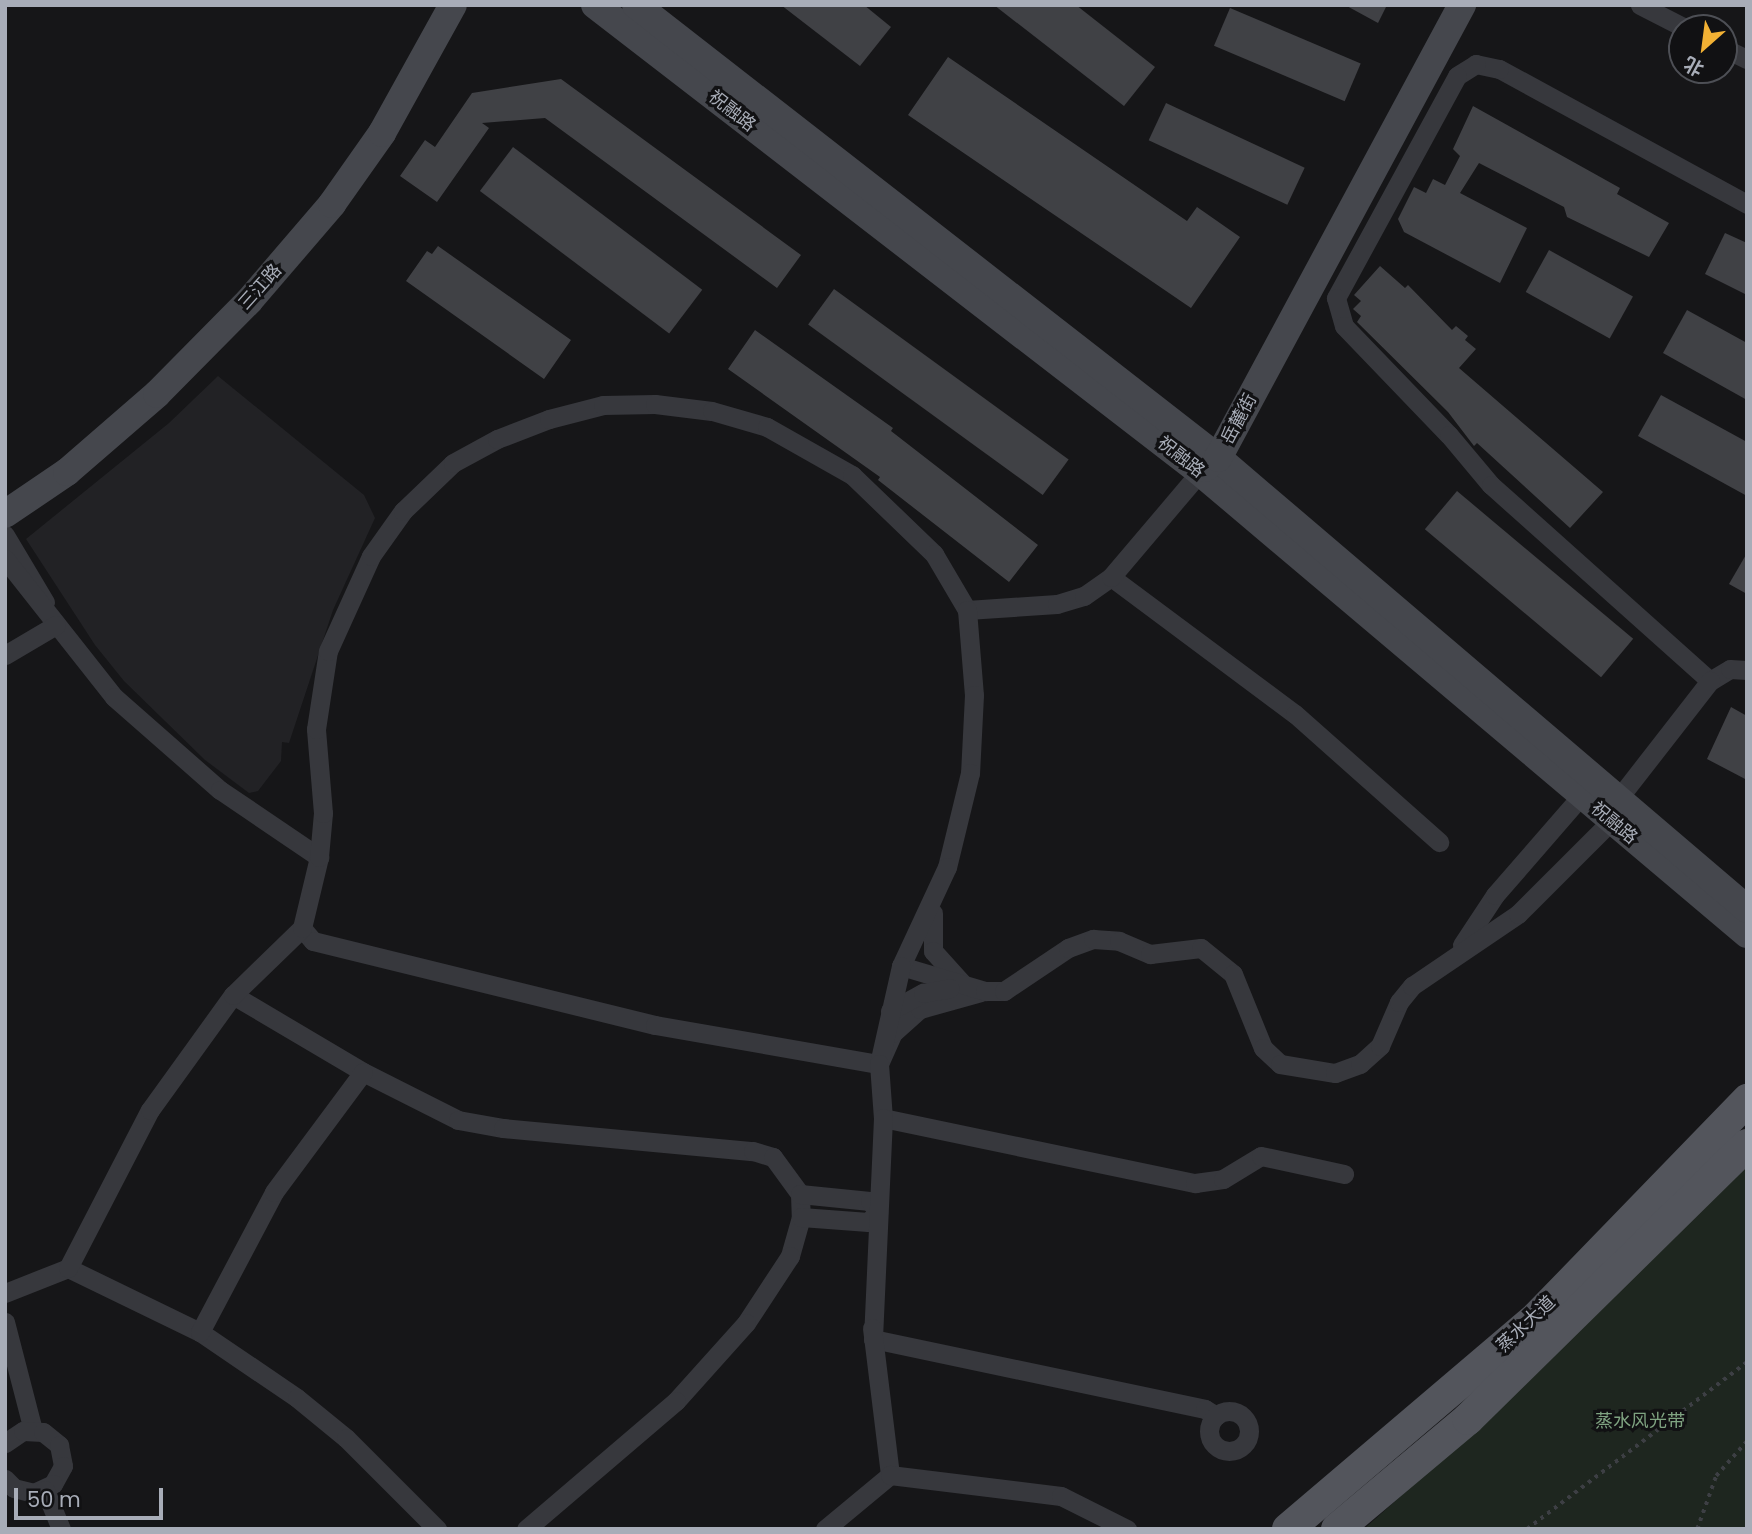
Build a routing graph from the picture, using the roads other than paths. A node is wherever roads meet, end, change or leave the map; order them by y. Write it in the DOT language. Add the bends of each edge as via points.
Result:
graph roads {
  1 [pos="435,5"];
  2 [pos="453,5"];
  3 [pos="596,5"];
  4 [pos="636,5"];
  5 [pos="1449,5"];
  6 [pos="1462,5"];
  7 [pos="1640,5"];
  8 [pos="1668,19"];
  9 [pos="1747,204"];
  10 [pos="1209,460"];
  11 [pos="5,497"];
  12 [pos="5,514"];
  13 [pos="5,535"];
  14 [pos="5,559"];
  15 [pos="1111,577"];
  16 [pos="967,610"];
  17 [pos="55,625"];
  18 [pos="5,655"];
  19 [pos="1747,670"];
  20 [pos="1710,681"];
  21 [pos="1581,796"];
  22 [pos="1614,810"];
  23 [pos="1439,842"];
  24 [pos="318,857"];
  25 [pos="935,896"];
  26 [pos="1747,909"];
  27 [pos="302,928"];
  28 [pos="1747,934"];
  29 [pos="1458,952"];
  30 [pos="901,966"];
  31 [pos="963,984"];
  32 [pos="985,991"];
  33 [pos="233,995"];
  34 [pos="890,1011"];
  35 [pos="879,1064"];
  36 [pos="363,1072"];
  37 [pos="1747,1100"];
  38 [pos="883,1118"];
  39 [pos="1747,1144"];
  40 [pos="1344,1174"];
  41 [pos="800,1194"];
  42 [pos="872,1212"];
  43 [pos="801,1217"];
  44 [pos="68,1268"];
  45 [pos="5,1293"];
  46 [pos="5,1322"];
  47 [pos="200,1332"];
  48 [pos="873,1339"];
  49 [pos="1216,1416"];
  50 [pos="33,1430"];
  51 [pos="5,1443"];
  52 [pos="890,1475"];
  53 [pos="6,1481"];
  54 [pos="45,1490"];
  55 [pos="61,1529"];
  56 [pos="437,1529"];
  57 [pos="526,1529"];
  58 [pos="825,1529"];
  59 [pos="1127,1529"];
  60 [pos="1288,1529"];
  61 [pos="1337,1529"];
  1 -- 11 [label="main road, 三江路" via="361,134 321,192 238,291 138,392 59,462"];
  2 -- 12 [label="main road, 三江路" via="375,144 332,204 249,301 157,394 67,472"];
  3 -- 10 [label="main road, 祝融路"];
  4 -- 10 [label="main road, 祝融路"];
  5 -- 10 [label="main road, 岳麓街"];
  6 -- 10 [label="main road, 岳麓街"];
  7 -- 8 [label="street"];
  9 -- 20 [label="street" via="1499,69 1476,64 1458,76 1336,298 1344,326 1450,435 1491,485"];
  10 -- 15 [label="street"];
  10 -- 21 [label="main road, 祝融路"];
  10 -- 22 [label="main road, 祝融路"];
  13 -- 17 [label="street" via="34,576"];
  14 -- 17 [label="street"];
  15 -- 16 [label="street" via="1084,596 1058,604"];
  15 -- 23 [label="street" via="1295,714"];
  16 -- 24 [label="street" via="934,554 892,509 852,475 767,427 712,411 655,404 603,405 549,418 453,463 403,510 371,556 328,651 320,692 316,729 323,813"];
  16 -- 25 [label="street" via="974,695 970,773"];
  17 -- 18 [label="street"];
  17 -- 24 [label="street" via="114,697 176,755"];
  19 -- 20 [label="street" via="1730,669"];
  20 -- 22 [label="street"];
  21 -- 22 [label="main road, 祝融路"];
  21 -- 29 [label="street" via="1495,895"];
  22 -- 26 [label="main road, 祝融路"];
  22 -- 28 [label="main road, 祝融路"];
  22 -- 29 [label="street" via="1518,914"];
  24 -- 27 [label="street"];
  25 -- 30 [label="street"];
  25 -- 31 [label="street" via="930,933 933,951"];
  27 -- 33 [label="street"];
  27 -- 35 [label="street" via="313,941 655,1025"];
  29 -- 32 [label="street" via="1412,986 1399,1002 1380,1046 1360,1064 1335,1073 1280,1063 1263,1048 1233,974 1201,948 1150,954 1119,941 1093,939 1068,948 1004,991"];
  30 -- 31 [label="street"];
  30 -- 34 [label="street"];
  31 -- 32 [label="street"];
  32 -- 34 [label="street" via="936,989"];
  32 -- 35 [label="street" via="920,1009 893,1033"];
  33 -- 36 [label="street"];
  33 -- 44 [label="street" via="150,1110"];
  34 -- 35 [label="street"];
  35 -- 38 [label="street"];
  36 -- 41 [label="street" via="458,1120 753,1151 774,1157"];
  36 -- 47 [label="street" via="274,1192"];
  37 -- 60 [label="main road, 蒸水大道" via="1538,1316"];
  38 -- 40 [label="street" via="1195,1183 1223,1179 1261,1156"];
  38 -- 42 [label="street"];
  39 -- 61 [label="main road, 蒸水大道" via="1468,1419"];
  41 -- 42 [label="street"];
  41 -- 43 [label="street"];
  42 -- 43 [label="street"];
  42 -- 48 [label="street"];
  43 -- 57 [label="street" via="790,1256 746,1323 676,1401"];
  44 -- 45 [label="street"];
  44 -- 47 [label="street"];
  46 -- 50 [label="street"];
  47 -- 56 [label="street" via="346,1438"];
  48 -- 49 [label="street" via="1205,1409"];
  48 -- 52 [label="street"];
  50 -- 51 [label="street" via="13,1435"];
  50 -- 54 [label="street" via="52,1437 62,1455 60,1476"];
  52 -- 58 [label="street"];
  52 -- 59 [label="street" via="972,1481 1061,1496 1103,1513"];
  53 -- 54 [label="street" via="24,1492"];
  54 -- 55 [label="street"];
}
